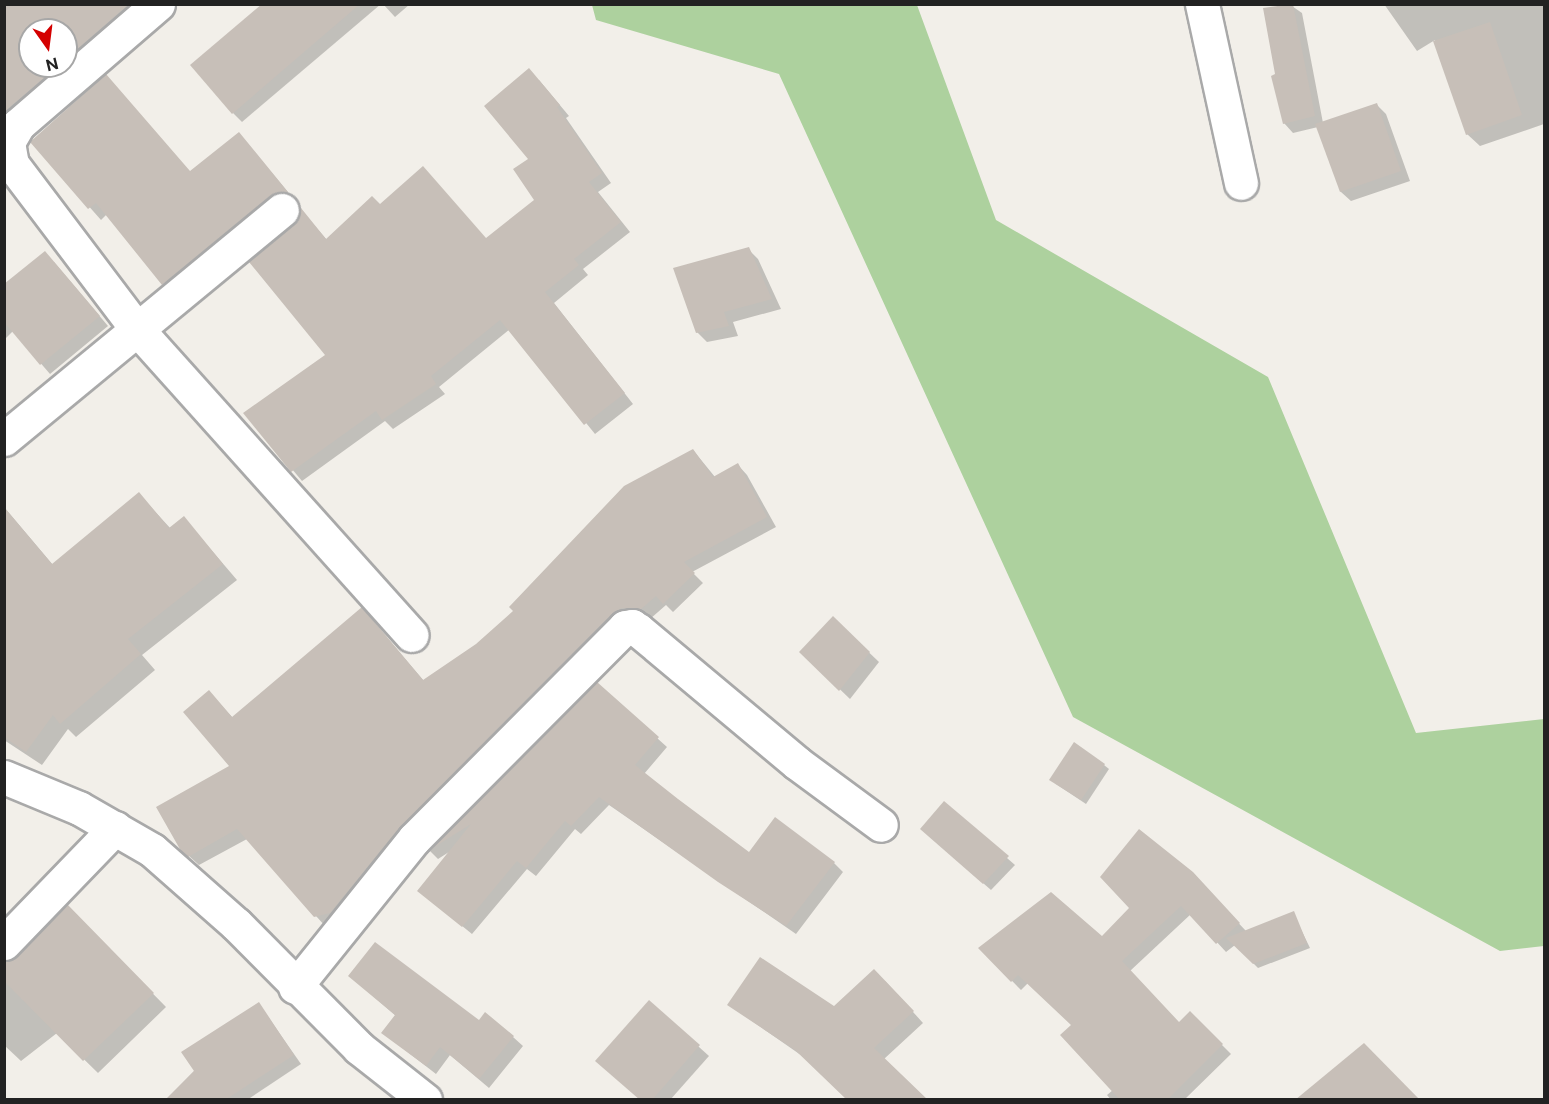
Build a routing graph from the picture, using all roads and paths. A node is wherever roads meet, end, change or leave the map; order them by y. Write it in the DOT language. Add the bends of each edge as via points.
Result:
graph roads {
  1 [pos="158,4"];
  2 [pos="1203,5"];
  3 [pos="1241,183"];
  4 [pos="282,210"];
  5 [pos="137,329"];
  6 [pos="4,439"];
  7 [pos="411,635"];
  8 [pos="4,777"];
  9 [pos="880,825"];
  10 [pos="115,828"];
  11 [pos="4,943"];
  12 [pos="295,987"];
  13 [pos="425,1100"];
  1 -- 5 [label="street" via="18,125 8,142 12,164"];
  2 -- 3 [label="street"];
  4 -- 5 [label="street"];
  5 -- 6 [label="street"];
  5 -- 7 [label="street"];
  8 -- 10 [label="street" via="79,807"];
  9 -- 12 [label="street" via="797,763 638,630 625,627 414,839"];
  10 -- 11 [label="street"];
  10 -- 12 [label="street" via="152,850 194,887"];
  12 -- 13 [label="street" via="359,1048"];
}
